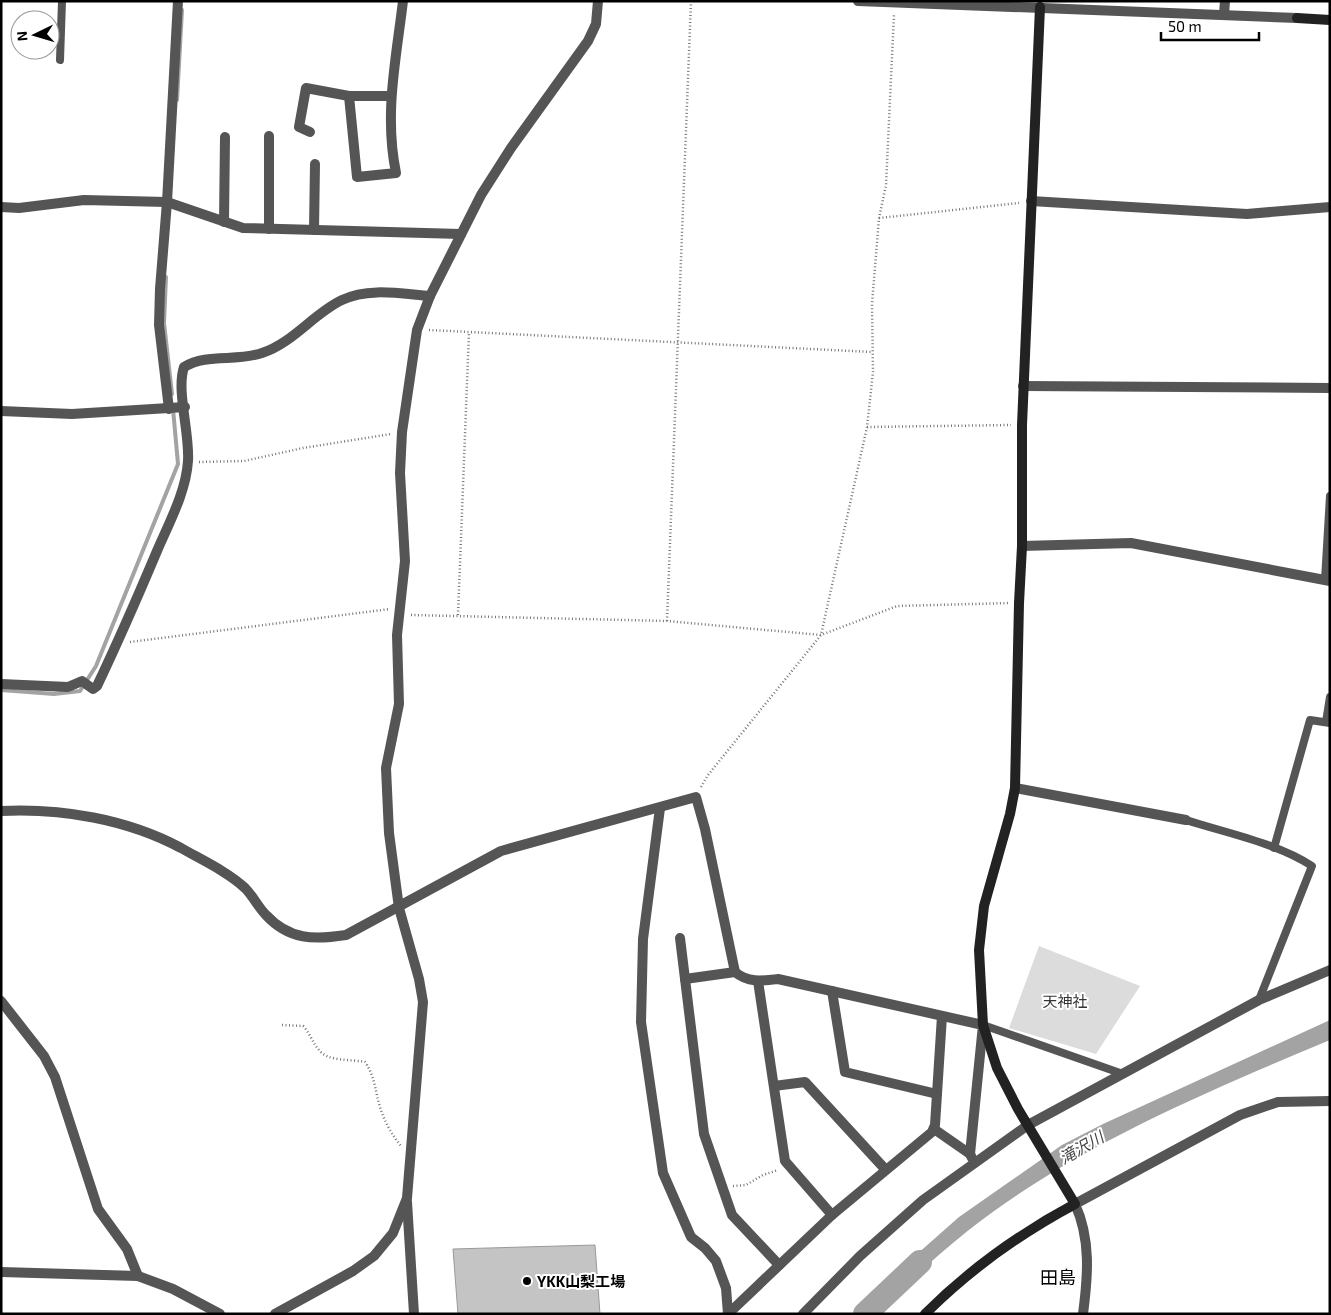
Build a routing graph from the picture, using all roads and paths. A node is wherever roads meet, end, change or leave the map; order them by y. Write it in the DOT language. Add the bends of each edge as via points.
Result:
graph roads {
  1 [pos="62,1"];
  2 [pos="178,1"];
  3 [pos="403,1"];
  4 [pos="598,1"];
  5 [pos="691,1"];
  6 [pos="858,1"];
  7 [pos="1225,1"];
  8 [pos="895,2"];
  9 [pos="962,3"];
  10 [pos="1040,7"];
  11 [pos="1224,14"];
  12 [pos="1330,20"];
  13 [pos="60,60"];
  14 [pos="349,96"];
  15 [pos="391,96"];
  16 [pos="310,132"];
  17 [pos="269,136"];
  18 [pos="225,137"];
  19 [pos="315,164"];
  20 [pos="1032,201"];
  21 [pos="170,203"];
  22 [pos="1,207"];
  23 [pos="1330,207"];
  24 [pos="879,218"];
  25 [pos="224,222"];
  26 [pos="269,229"];
  27 [pos="314,230"];
  28 [pos="461,234"];
  29 [pos="430,296"];
  30 [pos="417,330"];
  31 [pos="468,332"];
  32 [pos="678,343"];
  33 [pos="872,352"];
  34 [pos="1023,386"];
  35 [pos="1330,388"];
  36 [pos="176,408"];
  37 [pos="1,411"];
  38 [pos="1022,425"];
  39 [pos="867,427"];
  40 [pos="402,432"];
  41 [pos="188,462"];
  42 [pos="1330,496"];
  43 [pos="1022,546"];
  44 [pos="1327,581"];
  45 [pos="1019,603"];
  46 [pos="401,612"];
  47 [pos="458,615"];
  48 [pos="667,621"];
  49 [pos="822,635"];
  50 [pos="117,644"];
  51 [pos="1,684"];
  52 [pos="1330,698"];
  53 [pos="1328,722"];
  54 [pos="1015,788"];
  55 [pos="696,798"];
  56 [pos="660,808"];
  57 [pos="1,811"];
  58 [pos="1186,820"];
  59 [pos="1274,848"];
  60 [pos="399,908"];
  61 [pos="680,938"];
  62 [pos="1330,970"];
  63 [pos="735,972"];
  64 [pos="685,979"];
  65 [pos="758,982"];
  66 [pos="832,991"];
  67 [pos="1259,1000"];
  68 [pos="1,1001"];
  69 [pos="942,1016"];
  70 [pos="282,1025"];
  71 [pos="983,1025"];
  72 [pos="1123,1074"];
  73 [pos="774,1086"];
  74 [pos="937,1094"];
  75 [pos="1330,1101"];
  76 [pos="934,1129"];
  77 [pos="1030,1129"];
  78 [pos="411,1151"];
  79 [pos="972,1159"];
  80 [pos="786,1164"];
  81 [pos="885,1169"];
  82 [pos="724,1188"];
  83 [pos="407,1198"];
  84 [pos="1075,1204"];
  85 [pos="832,1215"];
  86 [pos="779,1265"];
  87 [pos="1,1272"];
  88 [pos="138,1276"];
  89 [pos="220,1314"];
  90 [pos="275,1314"];
  91 [pos="414,1314"];
  92 [pos="728,1314"];
  93 [pos="804,1314"];
  94 [pos="924,1314"];
  95 [pos="1083,1314"];
  1 -- 13 [label="lane"];
  2 -- 21 [label="street"];
  3 -- 15 [label="street"];
  4 -- 28 [label="street" via="596,24 588,40 511,148"];
  5 -- 32 [label="path"];
  6 -- 8 [label="street"];
  7 -- 11 [label="street"];
  8 -- 9 [label="street"];
  8 -- 24 [label="path" via="886,185"];
  9 -- 10 [label="street"];
  10 -- 11 [label="street"];
  10 -- 20 [label="street"];
  11 -- 12 [label="street"];
  14 -- 15 [label="street"];
  14 -- 15 [label="street" via="357,177 396,172 389,128"];
  14 -- 16 [label="street" via="306,88 299,127"];
  17 -- 26 [label="street"];
  18 -- 25 [label="street"];
  19 -- 27 [label="street"];
  20 -- 23 [label="street" via="1247,214"];
  20 -- 24 [label="path"];
  20 -- 34 [label="street"];
  21 -- 22 [label="street" via="84,200 19,208"];
  21 -- 25 [label="street"];
  21 -- 36 [label="street" via="160,260 159,325"];
  24 -- 33 [label="path" via="872,304"];
  25 -- 26 [label="street" via="243,228"];
  26 -- 27 [label="street"];
  27 -- 28 [label="street"];
  28 -- 29 [label="street"];
  29 -- 30 [label="street"];
  29 -- 36 [label="street" via="375,292 357,295 342,300 281,344 263,353 192,362 184,367 180,378"];
  30 -- 31 [label="path"];
  30 -- 40 [label="street"];
  31 -- 32 [label="path"];
  31 -- 47 [label="path"];
  32 -- 33 [label="path"];
  32 -- 48 [label="path"];
  33 -- 39 [label="path" via="872,394"];
  34 -- 35 [label="street"];
  34 -- 38 [label="street"];
  36 -- 37 [label="street" via="72,414"];
  36 -- 41 [label="street"];
  38 -- 39 [label="path"];
  38 -- 43 [label="street"];
  39 -- 49 [label="path"];
  40 -- 41 [label="path" via="244,461"];
  40 -- 46 [label="street" via="400,473 405,561"];
  41 -- 50 [label="street" via="171,518"];
  42 -- 44 [label="lane"];
  43 -- 44 [label="street" via="1131,543"];
  43 -- 45 [label="street"];
  45 -- 49 [label="path" via="897,606"];
  45 -- 54 [label="street"];
  46 -- 47 [label="path"];
  46 -- 50 [label="path"];
  46 -- 60 [label="street" via="397,635 399,704 386,768 389,833"];
  47 -- 48 [label="path"];
  48 -- 49 [label="path"];
  49 -- 55 [label="path" via="708,775"];
  50 -- 51 [label="street" via="93,689 86,684 68,687"];
  52 -- 53 [label="lane"];
  53 -- 59 [label="lane" via="1310,720"];
  54 -- 58 [label="street"];
  54 -- 71 [label="street" via="984,906 979,950"];
  55 -- 56 [label="street"];
  55 -- 63 [label="street"];
  56 -- 60 [label="street" via="502,851"];
  56 -- 92 [label="street" via="643,938 641,1022 663,1173 691,1237 716,1261 726,1288"];
  57 -- 60 [label="street" via="64,811 105,820 179,847 236,881 277,926 304,938 346,936"];
  58 -- 59 [label="lane"];
  59 -- 67 [label="lane" via="1299,857 1312,866"];
  60 -- 78 [label="street" via="423,1002"];
  61 -- 64 [label="street"];
  62 -- 67 [label="street"];
  63 -- 64 [label="street"];
  63 -- 65 [label="street" via="743,979"];
  64 -- 82 [label="street" via="704,1134"];
  65 -- 66 [label="street" via="778,979"];
  65 -- 73 [label="street"];
  66 -- 69 [label="street"];
  66 -- 74 [label="street" via="845,1072"];
  67 -- 72 [label="street"];
  68 -- 88 [label="street" via="44,1056 55,1077 98,1209 127,1249"];
  69 -- 71 [label="street"];
  69 -- 74 [label="street"];
  70 -- 78 [label="path" via="303,1026 321,1052 329,1057 365,1062 374,1078 380,1107 390,1130 400,1145"];
  71 -- 72 [label="lane"];
  71 -- 77 [label="street" via="997,1068"];
  71 -- 79 [label="street"];
  72 -- 77 [label="street"];
  73 -- 80 [label="street"];
  73 -- 81 [label="street" via="805,1082"];
  74 -- 76 [label="street"];
  75 -- 84 [label="street" via="1278,1102 1240,1115"];
  76 -- 79 [label="street"];
  76 -- 81 [label="street"];
  77 -- 79 [label="street"];
  77 -- 84 [label="street"];
  78 -- 83 [label="street"];
  79 -- 93 [label="street" via="860,1256"];
  80 -- 82 [label="path" via="746,1185"];
  80 -- 85 [label="street"];
  81 -- 85 [label="street"];
  82 -- 86 [label="street" via="732,1215"];
  83 -- 90 [label="street" via="393,1233 374,1256"];
  83 -- 91 [label="street"];
  84 -- 94 [label="street" via="1033,1227 985,1260"];
  84 -- 95 [label="street" via="1088,1250"];
  85 -- 86 [label="street"];
  86 -- 92 [label="street"];
  87 -- 88 [label="street"];
  88 -- 89 [label="street" via="165,1285"];
}
